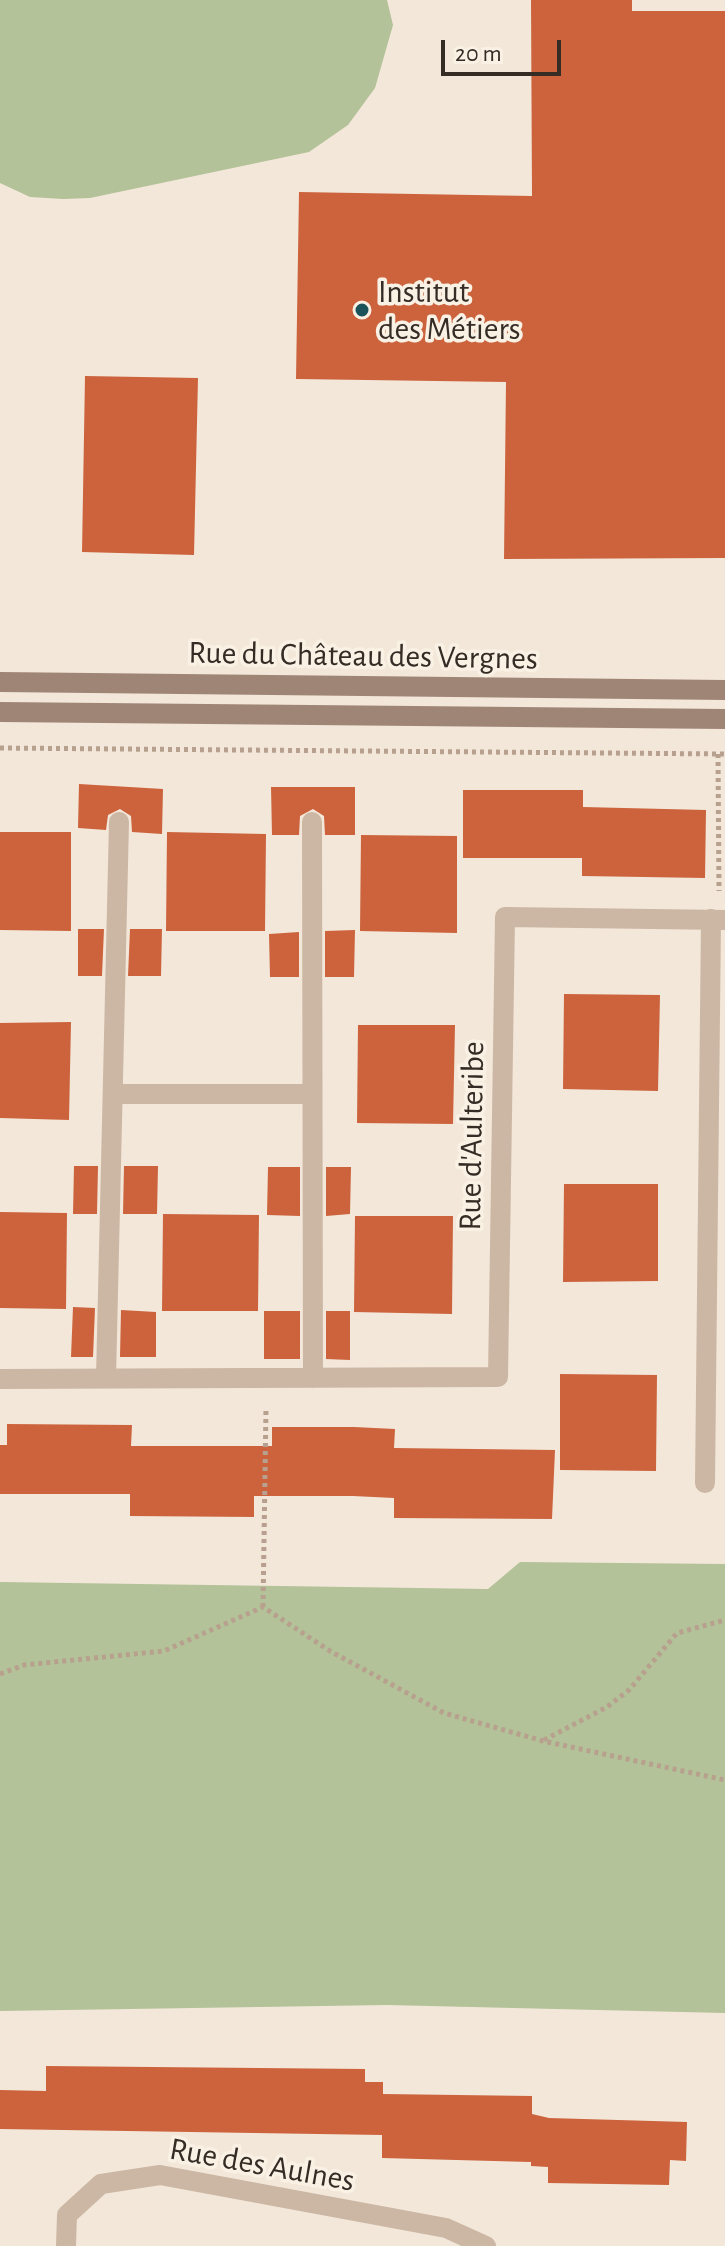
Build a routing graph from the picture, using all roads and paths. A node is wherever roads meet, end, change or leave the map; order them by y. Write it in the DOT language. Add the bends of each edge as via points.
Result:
graph roads {
  1 [pos="0,682"];
  2 [pos="725,690"];
  3 [pos="0,712"];
  4 [pos="725,719"];
  5 [pos="0,748"];
  6 [pos="722,754"];
  7 [pos="119,822"];
  8 [pos="312,822"];
  9 [pos="718,919"];
  10 [pos="113,1094"];
  11 [pos="310,1094"];
  12 [pos="716,1257"];
  13 [pos="267,1377"];
  14 [pos="106,1378"];
  15 [pos="313,1378"];
  16 [pos="0,1379"];
  17 [pos="705,1483"];
  18 [pos="263,1607"];
  19 [pos="725,1620"];
  20 [pos="0,1674"];
  21 [pos="543,1741"];
  22 [pos="725,1780"];
  23 [pos="66,2246"];
  24 [pos="486,2246"];
  1 -- 2 [label="main road, Rue du Château des Vergnes"];
  3 -- 4 [label="main road, Rue du Château des Vergnes"];
  5 -- 6 [label="path"];
  6 -- 9 [label="path"];
  7 -- 10 [label="street"];
  8 -- 11 [label="street"];
  9 -- 12 [label="street"];
  9 -- 15 [label="street, Rue d'Aulteribe" via="505,917 498,1377"];
  10 -- 11 [label="street"];
  10 -- 14 [label="street"];
  11 -- 15 [label="street"];
  12 -- 17 [label="street"];
  13 -- 14 [label="street, Rue d'Aulteribe"];
  13 -- 15 [label="street, Rue d'Aulteribe"];
  13 -- 18 [label="path"];
  14 -- 16 [label="street, Rue d'Aulteribe"];
  18 -- 20 [label="path" via="164,1651 24,1665"];
  18 -- 21 [label="path" via="330,1651 444,1713"];
  19 -- 21 [label="path" via="677,1633 629,1690"];
  21 -- 22 [label="path"];
  23 -- 24 [label="street, Rue des Aulnes" via="67,2215 101,2184 160,2175 446,2228"];
}
